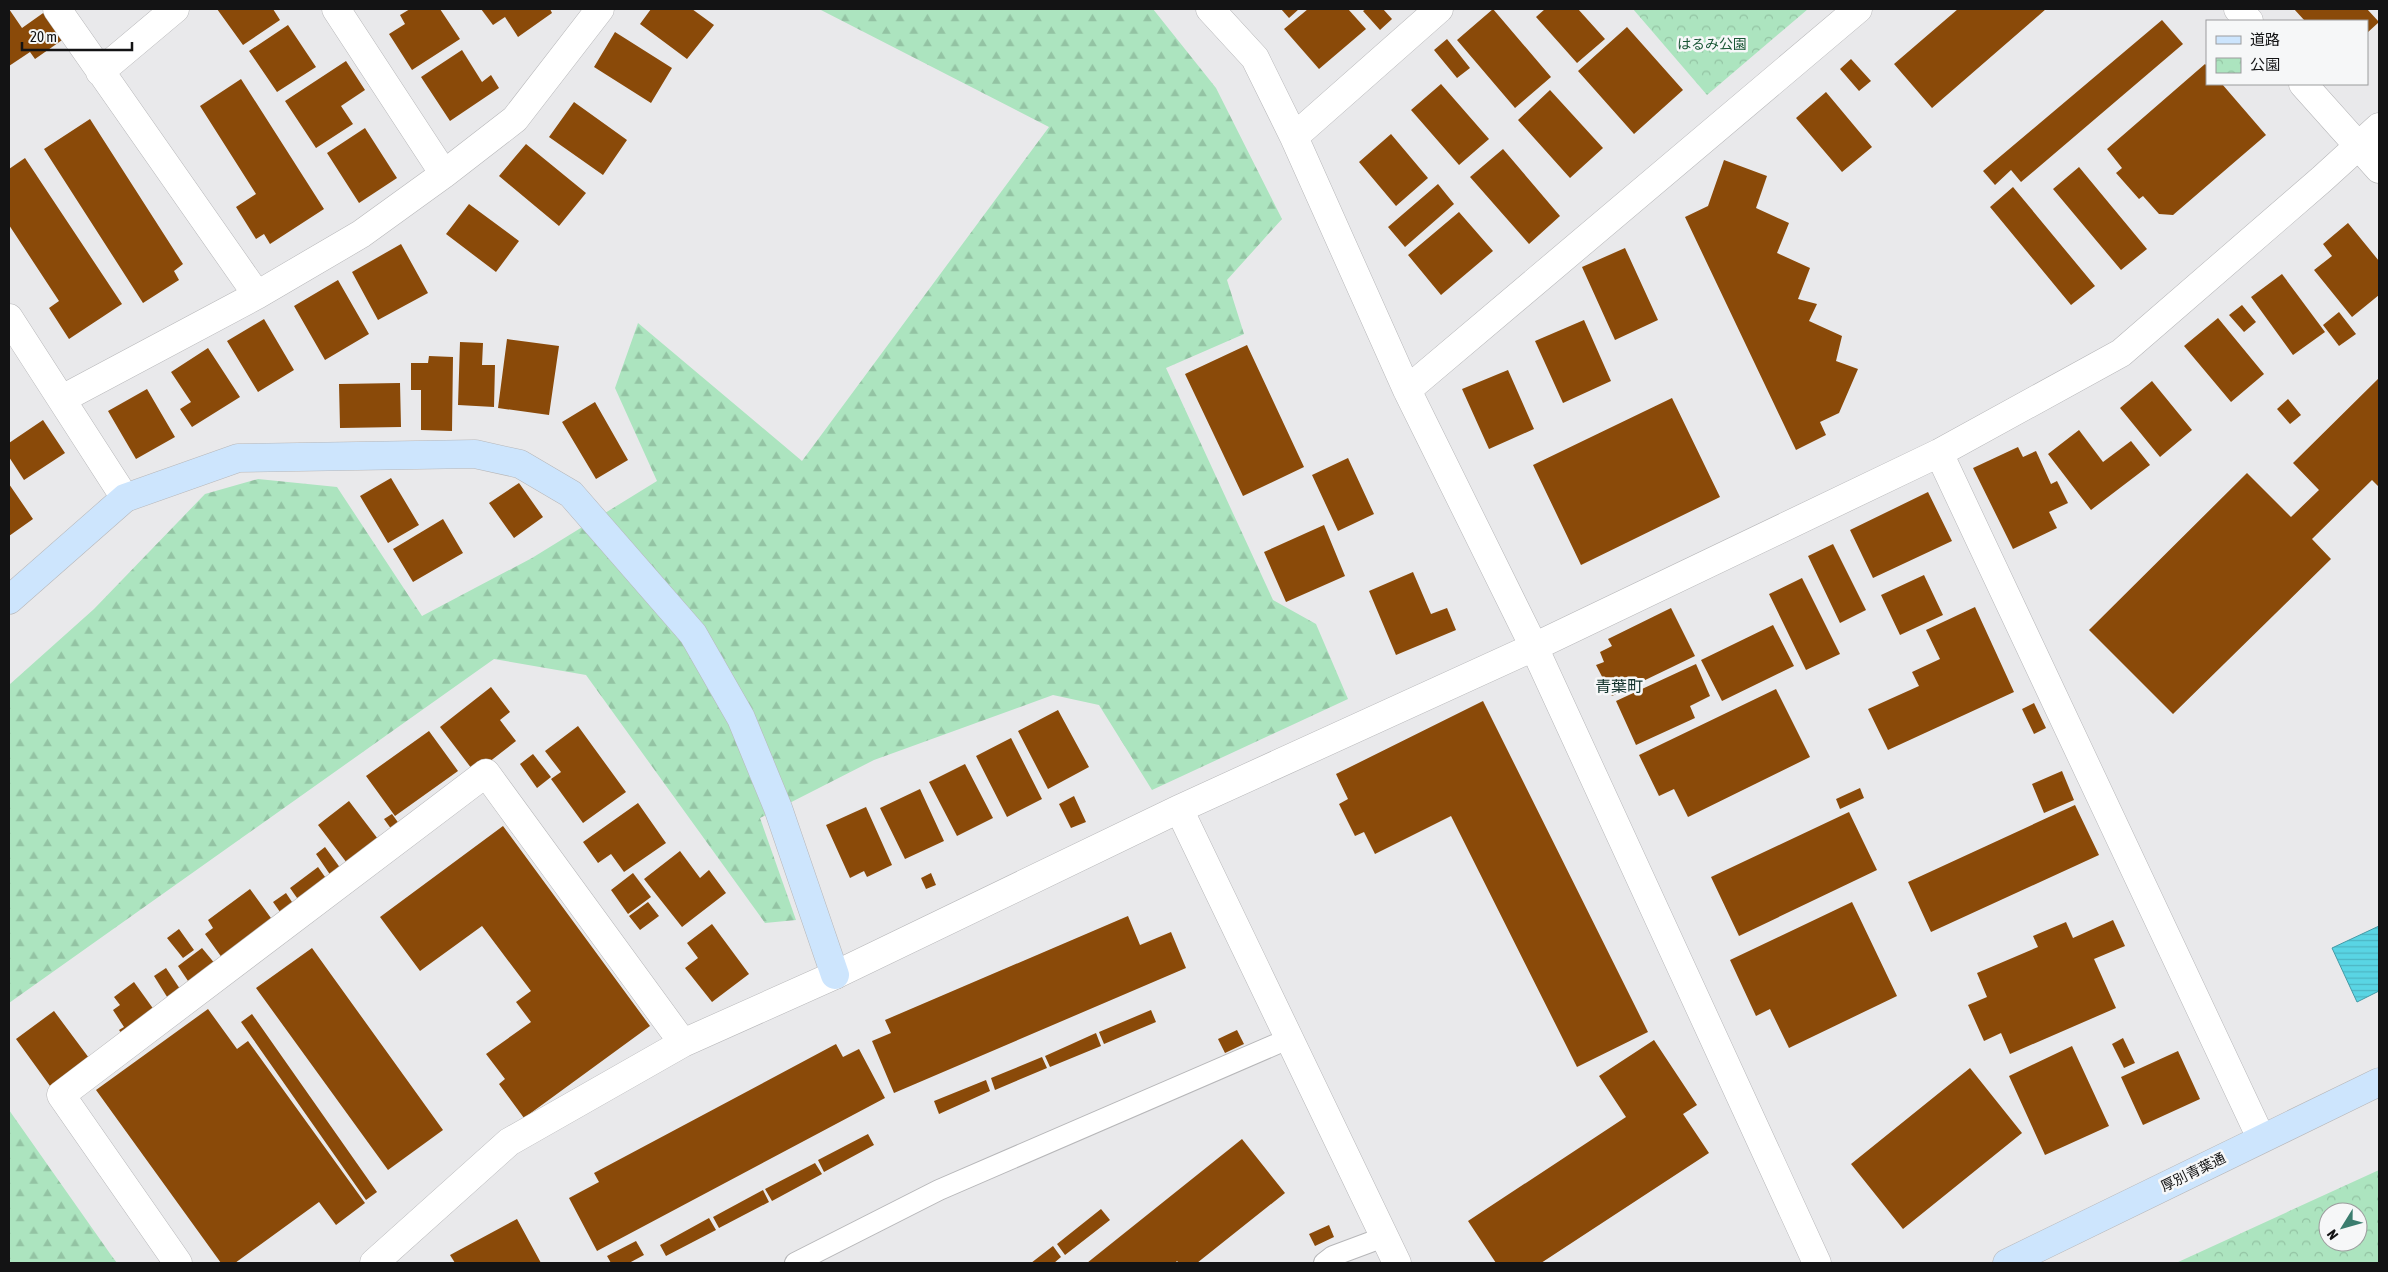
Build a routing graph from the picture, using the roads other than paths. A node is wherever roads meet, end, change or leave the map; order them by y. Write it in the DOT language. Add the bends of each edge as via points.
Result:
graph roads {
  1 [pos="57,9"];
  2 [pos="175,9"];
  3 [pos="336,9"];
  4 [pos="1210,9"];
  5 [pos="1439,9"];
  6 [pos="1858,9"];
  7 [pos="2238,9"];
  8 [pos="594,12"];
  9 [pos="2247,20"];
  10 [pos="100,72"];
  11 [pos="2304,85"];
  12 [pos="2379,127"];
  13 [pos="1294,137"];
  14 [pos="2358,146"];
  15 [pos="2379,169"];
  16 [pos="444,174"];
  17 [pos="257,295"];
  18 [pos="9,318"];
  19 [pos="1407,390"];
  20 [pos="62,399"];
  21 [pos="1939,453"];
  22 [pos="125,498"];
  23 [pos="9,600"];
  24 [pos="1534,647"];
  25 [pos="1179,809"];
  26 [pos="835,975"];
  27 [pos="1288,1039"];
  28 [pos="683,1043"];
  29 [pos="2379,1082"];
  30 [pos="2261,1138"];
  31 [pos="1384,1237"];
  32 [pos="178,1263"];
  33 [pos="374,1263"];
  34 [pos="795,1263"];
  35 [pos="1324,1263"];
  36 [pos="1396,1263"];
  37 [pos="1817,1263"];
  38 [pos="2007,1263"];
  1 -- 10 [label="street"];
  2 -- 10 [label="street"];
  3 -- 16 [label="street"];
  4 -- 13 [label="street" via="1255,58"];
  5 -- 13 [label="street"];
  6 -- 19 [label="street"];
  7 -- 9 [label="street"];
  8 -- 16 [label="street" via="515,119"];
  10 -- 17 [label="street"];
  11 -- 14 [label="street"];
  12 -- 14 [label="street"];
  13 -- 19 [label="street"];
  14 -- 15 [label="street"];
  14 -- 21 [label="street" via="2121,353"];
  16 -- 17 [label="street" via="361,234"];
  17 -- 20 [label="street"];
  18 -- 20 [label="street"];
  19 -- 24 [label="street"];
  20 -- 22 [label="street"];
  21 -- 24 [label="street"];
  21 -- 30 [label="street"];
  22 -- 23 [label="street"];
  22 -- 26 [label="street" via="238,458 475,454 520,464 572,494 693,634 741,718 778,808"];
  24 -- 25 [label="street"];
  24 -- 37 [label="street"];
  25 -- 26 [label="street"];
  25 -- 27 [label="street"];
  26 -- 28 [label="street"];
  27 -- 31 [label="street"];
  27 -- 34 [label="lane" via="939,1190"];
  28 -- 32 [label="street" via="486,773 61,1095"];
  28 -- 33 [label="street" via="509,1142"];
  29 -- 30 [label="street, 厚別青葉通"];
  30 -- 38 [label="street, 厚別青葉通"];
  31 -- 35 [label="lane" via="1333,1256"];
  31 -- 36 [label="street"];
}
